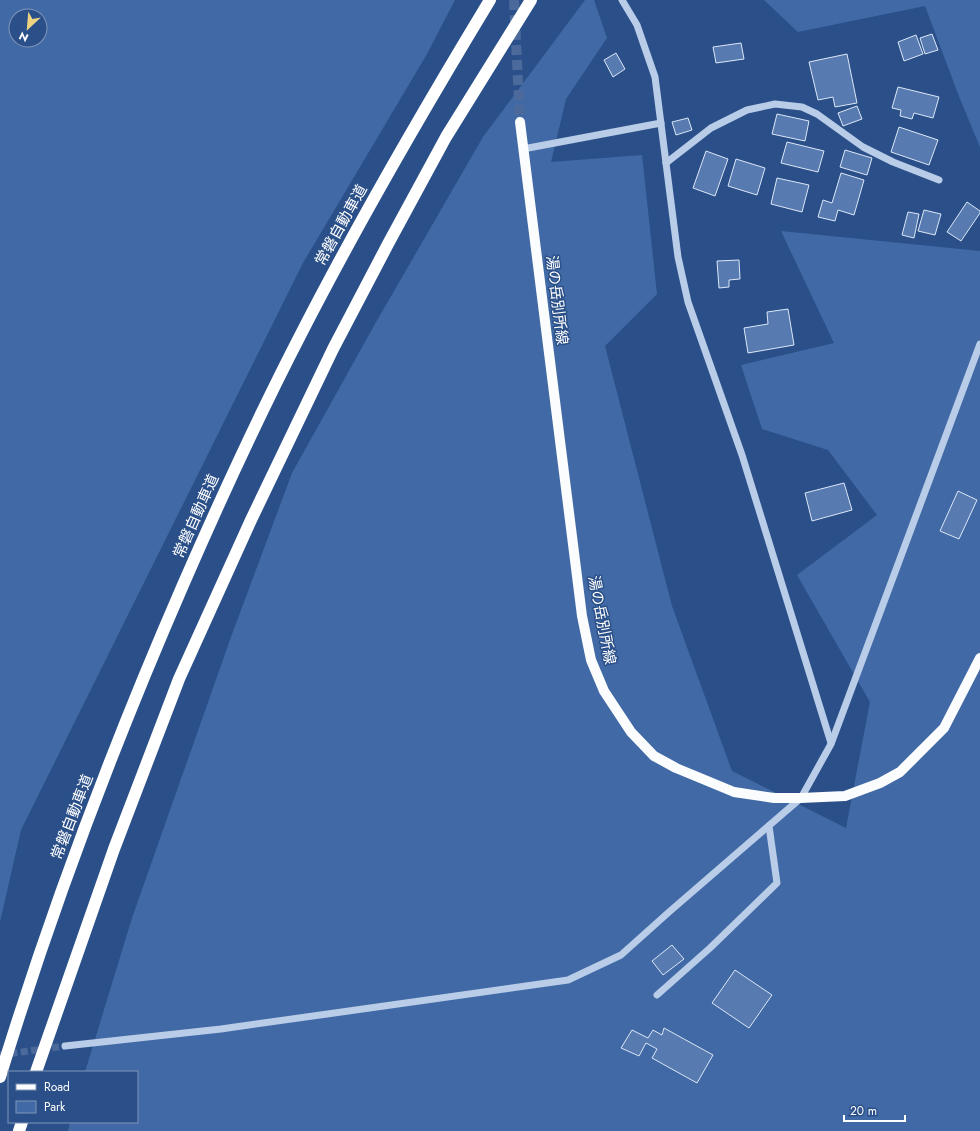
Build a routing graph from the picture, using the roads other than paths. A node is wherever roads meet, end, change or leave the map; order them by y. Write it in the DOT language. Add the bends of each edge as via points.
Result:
graph roads {
  1 [pos="490,0"];
  2 [pos="530,0"];
  3 [pos="622,0"];
  4 [pos="520,122"];
  5 [pos="661,123"];
  6 [pos="523,149"];
  7 [pos="666,163"];
  8 [pos="939,180"];
  9 [pos="980,344"];
  10 [pos="980,658"];
  11 [pos="831,744"];
  12 [pos="801,798"];
  13 [pos="769,826"];
  14 [pos="657,995"];
  15 [pos="65,1046"];
  16 [pos="36,1071"];
  17 [pos="0,1076"];
  1 -- 17 [label="highway, 常磐自動車道" via="417,121 358,226 301,334 219,503 149,663 82,834"];
  2 -- 16 [label="highway" via="446,137 391,238 333,349 251,520 179,679 114,849"];
  3 -- 5 [label="street" via="637,25 656,78"];
  4 -- 6 [label="main road, 湯の岳別所線"];
  5 -- 6 [label="street"];
  5 -- 7 [label="street"];
  6 -- 12 [label="main road, 湯の岳別所線" via="582,616 591,660 604,691 631,732 654,756 676,768 734,792 774,798"];
  7 -- 8 [label="street" via="711,128 747,110 775,104 802,107 817,114 863,147"];
  7 -- 11 [label="street" via="678,257 688,302 742,455"];
  9 -- 11 [label="street"];
  10 -- 12 [label="main road, 湯の岳別所線" via="944,728 900,772 880,783 845,796"];
  11 -- 12 [label="street"];
  12 -- 13 [label="street"];
  13 -- 14 [label="street" via="777,883"];
  13 -- 15 [label="street" via="621,955 568,980 222,1029"];
}
